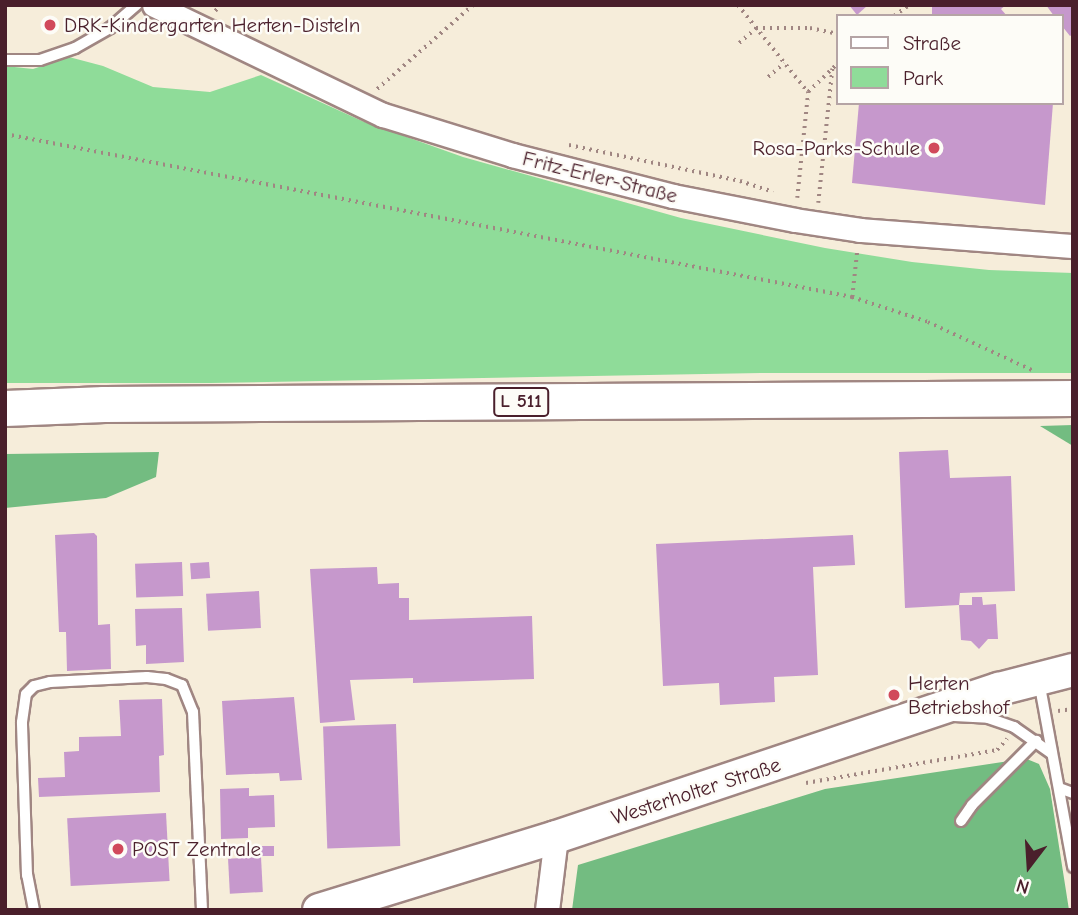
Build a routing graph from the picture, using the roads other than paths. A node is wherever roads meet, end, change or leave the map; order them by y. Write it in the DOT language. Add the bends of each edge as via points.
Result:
graph roads {
  1 [pos="136,5"];
  2 [pos="154,5"];
  3 [pos="5,60"];
  4 [pos="1073,246"];
  5 [pos="1073,398"];
  6 [pos="5,408"];
  7 [pos="1072,674"];
  8 [pos="1038,678"];
  9 [pos="926,714"];
  10 [pos="1036,741"];
  11 [pos="1051,753"];
  12 [pos="1059,788"];
  13 [pos="1073,793"];
  14 [pos="961,821"];
  15 [pos="556,837"];
  16 [pos="1073,867"];
  17 [pos="34,910"];
  18 [pos="202,910"];
  19 [pos="319,910"];
  20 [pos="547,910"];
  1 -- 3 [label="lane" via="110,28 75,48 40,60"];
  2 -- 4 [label="street, Fritz-Erler-Straße" via="360,104 512,155 699,201 860,230"];
  5 -- 6 [label="main road, L 511" via="1037,386"];
  7 -- 8 [label="street, Westerholter Straße"];
  8 -- 9 [label="street, Westerholter Straße"];
  8 -- 11 [label="lane"];
  9 -- 10 [label="lane" via="988,718"];
  9 -- 15 [label="street, Westerholter Straße"];
  10 -- 11 [label="lane"];
  10 -- 14 [label="lane"];
  11 -- 12 [label="lane"];
  12 -- 13 [label="lane"];
  12 -- 16 [label="lane"];
  15 -- 19 [label="street, Westerholter Straße"];
  15 -- 20 [label="street"];
  17 -- 18 [label="lane" via="26,861 22,722 26,694 34,686 50,682 147,677 181,685 193,712"];
}
